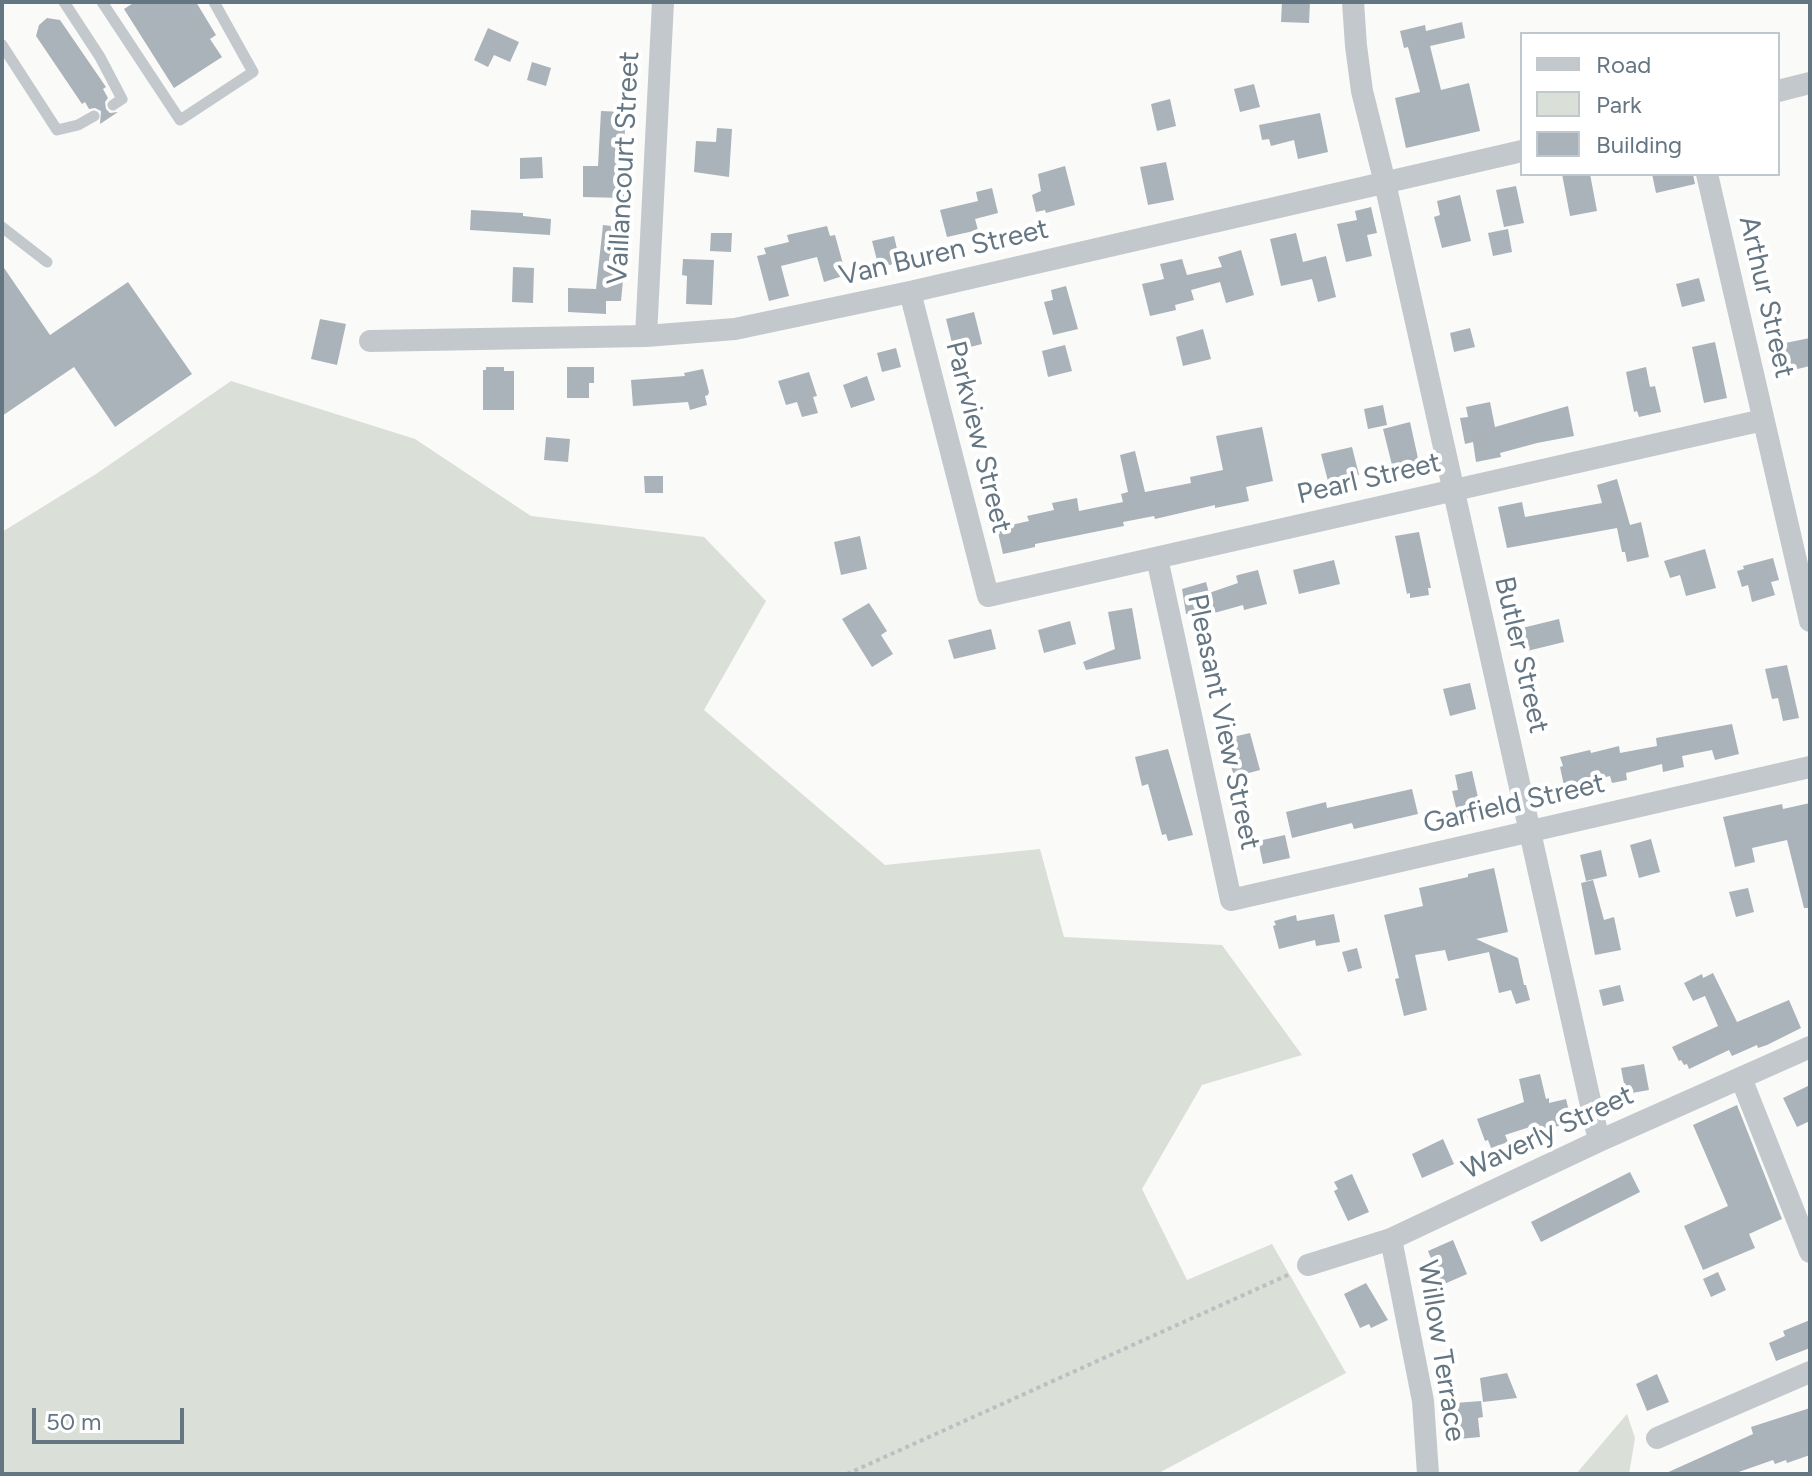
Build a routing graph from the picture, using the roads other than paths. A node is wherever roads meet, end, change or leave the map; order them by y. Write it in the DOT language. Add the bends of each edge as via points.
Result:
graph roads {
  1 [pos="64,2"];
  2 [pos="102,2"];
  3 [pos="214,2"];
  4 [pos="663,2"];
  5 [pos="1353,2"];
  6 [pos="2,45"];
  7 [pos="1810,83"];
  8 [pos="1780,90"];
  9 [pos="113,105"];
  10 [pos="94,116"];
  11 [pos="1520,151"];
  12 [pos="1707,176"];
  13 [pos="1385,183"];
  14 [pos="2,227"];
  15 [pos="47,262"];
  16 [pos="910,292"];
  17 [pos="646,336"];
  18 [pos="370,341"];
  19 [pos="1763,420"];
  20 [pos="1454,490"];
  21 [pos="1157,558"];
  22 [pos="1806,586"];
  23 [pos="988,596"];
  24 [pos="1810,621"];
  25 [pos="1810,767"];
  26 [pos="1530,831"];
  27 [pos="1231,900"];
  28 [pos="1810,1047"];
  29 [pos="1741,1078"];
  30 [pos="1599,1141"];
  31 [pos="1391,1239"];
  32 [pos="1810,1252"];
  33 [pos="1308,1265"];
  34 [pos="1810,1372"];
  35 [pos="1657,1438"];
  36 [pos="1428,1474"];
  1 -- 9 [label="lane" via="122,99"];
  2 -- 3 [label="lane" via="180,120 253,72"];
  4 -- 17 [label="street, Vaillancourt Street"];
  5 -- 13 [label="street, Butler Street" via="1362,91"];
  6 -- 10 [label="lane" via="57,130"];
  7 -- 8 [label="street"];
  11 -- 13 [label="street, Van Buren Street"];
  12 -- 19 [label="street, Arthur Street"];
  13 -- 16 [label="street, Van Buren Street"];
  13 -- 20 [label="street, Butler Street"];
  14 -- 15 [label="lane"];
  16 -- 17 [label="street, Van Buren Street" via="735,329"];
  16 -- 23 [label="street, Parkview Street"];
  17 -- 18 [label="street, Van Buren Street"];
  19 -- 20 [label="street, Pearl Street"];
  19 -- 22 [label="street, Arthur Street"];
  20 -- 21 [label="street, Pearl Street"];
  20 -- 26 [label="street, Butler Street"];
  21 -- 23 [label="street, Pearl Street"];
  21 -- 27 [label="street, Pleasant View Street"];
  22 -- 24 [label="street, Arthur Street"];
  25 -- 26 [label="street, Garfield Street"];
  26 -- 27 [label="street, Garfield Street"];
  26 -- 30 [label="street, Butler Street"];
  28 -- 29 [label="street, Waverly Street"];
  29 -- 30 [label="street, Waverly Street"];
  29 -- 32 [label="street"];
  30 -- 31 [label="street, Waverly Street"];
  31 -- 33 [label="street, Waverly Street"];
  31 -- 36 [label="street, Willow Terrace" via="1423,1401"];
  34 -- 35 [label="street"];
}
